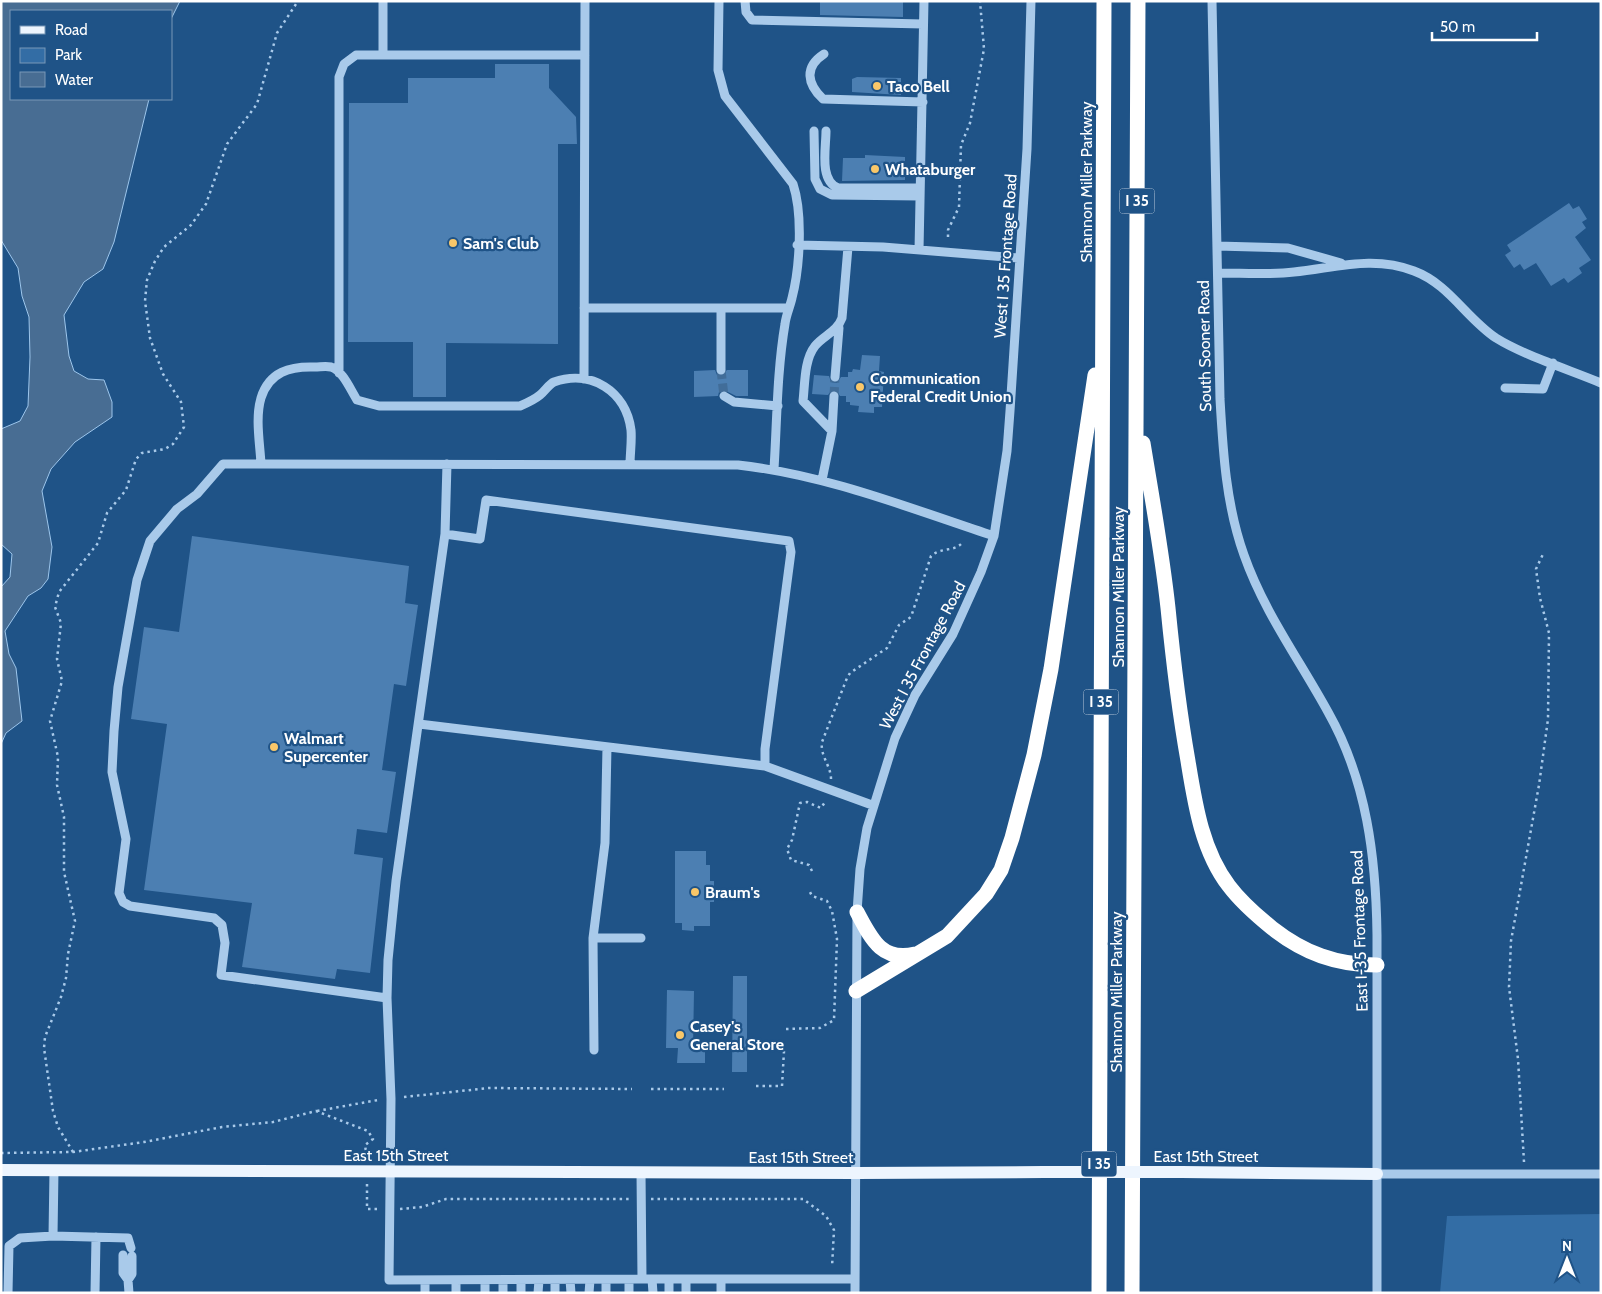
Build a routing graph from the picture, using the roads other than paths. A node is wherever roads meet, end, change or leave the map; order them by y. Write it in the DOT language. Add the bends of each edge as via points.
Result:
graph roads {
  1 [pos="383,1"];
  2 [pos="585,1"];
  3 [pos="719,1"];
  4 [pos="746,1"];
  5 [pos="924,1"];
  6 [pos="1030,1"];
  7 [pos="1104,1"];
  8 [pos="1138,1"];
  9 [pos="1212,1"];
  10 [pos="924,24"];
  11 [pos="824,54"];
  12 [pos="383,55"];
  13 [pos="585,55"];
  14 [pos="922,102"];
  15 [pos="814,131"];
  16 [pos="826,131"];
  17 [pos="920,192"];
  18 [pos="798,246"];
  19 [pos="1217,246"];
  20 [pos="848,247"];
  21 [pos="919,250"];
  22 [pos="1019,258"];
  23 [pos="1344,263"];
  24 [pos="1218,272"];
  25 [pos="584,308"];
  26 [pos="721,308"];
  27 [pos="789,308"];
  28 [pos="1103,327"];
  29 [pos="839,328"];
  30 [pos="1553,363"];
  31 [pos="721,370"];
  32 [pos="339,373"];
  33 [pos="835,376"];
  34 [pos="584,379"];
  35 [pos="1601,383"];
  36 [pos="1505,388"];
  37 [pos="724,396"];
  38 [pos="834,396"];
  39 [pos="1136,401"];
  40 [pos="778,406"];
  41 [pos="832,431"];
  42 [pos="261,464"];
  43 [pos="447,464"];
  44 [pos="630,465"];
  45 [pos="774,469"];
  46 [pos="822,480"];
  47 [pos="445,534"];
  48 [pos="994,536"];
  49 [pos="1304,672"];
  50 [pos="419,724"];
  51 [pos="607,747"];
  52 [pos="765,766"];
  53 [pos="872,805"];
  54 [pos="857,912"];
  55 [pos="593,938"];
  56 [pos="641,938"];
  57 [pos="924,952"];
  58 [pos="1377,966"];
  59 [pos="856,991"];
  60 [pos="387,998"];
  61 [pos="594,1050"];
  62 [pos="1,1170"];
  63 [pos="54,1170"];
  64 [pos="390,1171"];
  65 [pos="641,1172"];
  66 [pos="856,1173"];
  67 [pos="1377,1174"];
  68 [pos="1601,1174"];
  69 [pos="53,1236"];
  70 [pos="96,1237"];
  71 [pos="642,1279"];
  72 [pos="652,1279"];
  73 [pos="669,1279"];
  74 [pos="686,1279"];
  75 [pos="721,1279"];
  76 [pos="855,1279"];
  77 [pos="425,1280"];
  78 [pos="456,1280"];
  79 [pos="485,1280"];
  80 [pos="503,1280"];
  81 [pos="520,1280"];
  82 [pos="539,1280"];
  83 [pos="555,1280"];
  84 [pos="570,1280"];
  85 [pos="590,1280"];
  86 [pos="606,1280"];
  87 [pos="629,1280"];
  88 [pos="8,1293"];
  89 [pos="95,1293"];
  90 [pos="129,1293"];
  91 [pos="425,1293"];
  92 [pos="456,1293"];
  93 [pos="484,1293"];
  94 [pos="503,1293"];
  95 [pos="521,1293"];
  96 [pos="538,1293"];
  97 [pos="554,1293"];
  98 [pos="571,1293"];
  99 [pos="589,1293"];
  100 [pos="606,1293"];
  101 [pos="629,1293"];
  102 [pos="653,1293"];
  103 [pos="669,1293"];
  104 [pos="686,1293"];
  105 [pos="721,1293"];
  106 [pos="855,1293"];
  107 [pos="1099,1293"];
  108 [pos="1132,1293"];
  109 [pos="1377,1293"];
  1 -- 12 [label="street"];
  2 -- 13 [label="street"];
  3 -- 18 [label="street" via="718,70 725,96 792,184 796,196"];
  4 -- 10 [label="street" via="746,12 752,20"];
  5 -- 10 [label="street"];
  6 -- 22 [label="street, West I 35 Frontage Road" via="1027,149"];
  7 -- 28 [label="highway, Shannon Miller Parkway / I 35"];
  8 -- 39 [label="highway, Shannon Miller Parkway / I 35"];
  9 -- 19 [label="street, South Sooner Road"];
  10 -- 14 [label="street"];
  11 -- 14 [label="street" via="810,67 814,91 823,99"];
  12 -- 13 [label="street"];
  12 -- 32 [label="street" via="356,54 344,64 339,77"];
  13 -- 25 [label="street"];
  14 -- 17 [label="street"];
  15 -- 17 [label="street" via="815,179 820,189 832,195"];
  16 -- 17 [label="street" via="826,176 832,186"];
  17 -- 21 [label="street"];
  18 -- 20 [label="street"];
  18 -- 27 [label="street"];
  19 -- 23 [label="street" via="1288,248"];
  19 -- 24 [label="street, South Sooner Road"];
  20 -- 21 [label="street"];
  20 -- 29 [label="street"];
  21 -- 22 [label="street"];
  22 -- 48 [label="street, West I 35 Frontage Road" via="1007,451"];
  23 -- 24 [label="street" via="1291,272"];
  23 -- 30 [label="street" via="1380,264 1414,271 1447,291 1497,338"];
  24 -- 49 [label="street, South Sooner Road" via="1223,461 1231,510 1260,595"];
  25 -- 26 [label="street"];
  25 -- 34 [label="street"];
  26 -- 27 [label="street"];
  26 -- 31 [label="street"];
  27 -- 40 [label="street"];
  28 -- 57 [label="highway" via="1066,553 1051,669 1034,755 1012,838 1001,870 986,894 947,936"];
  28 -- 107 [label="highway, Shannon Miller Parkway / I 35"];
  29 -- 33 [label="street"];
  29 -- 41 [label="street" via="814,347 807,366 803,400"];
  30 -- 35 [label="street"];
  30 -- 36 [label="street" via="1543,389"];
  32 -- 34 [label="street" via="357,400 397,407 520,406 539,396 552,383"];
  32 -- 42 [label="street" via="331,367 294,367 272,377 260,400"];
  34 -- 44 [label="street" via="613,391 624,408 631,429"];
  37 -- 40 [label="street" via="734,402"];
  38 -- 41 [label="street"];
  39 -- 58 [label="highway" via="1162,557 1178,706 1196,808 1213,858 1228,885 1252,912 1280,934 1312,954 1334,962"];
  39 -- 108 [label="highway, Shannon Miller Parkway / I 35"];
  40 -- 45 [label="street"];
  41 -- 46 [label="street"];
  42 -- 43 [label="street"];
  42 -- 60 [label="street" via="223,464 150,541 143,560 118,687 114,731 112,772 126,839 119,893 123,902 130,906 214,918 222,925 225,943 221,975"];
  43 -- 44 [label="street"];
  43 -- 47 [label="street"];
  44 -- 45 [label="street" via="738,465"];
  45 -- 46 [label="street"];
  46 -- 48 [label="street" via="849,486"];
  47 -- 50 [label="street"];
  47 -- 52 [label="street" via="480,539 486,500 790,541"];
  48 -- 53 [label="street, West I 35 Frontage Road" via="953,634 915,695 895,738"];
  49 -- 58 [label="street, East I-35 Frontage Road" via="1332,720 1361,792 1376,883"];
  50 -- 51 [label="street"];
  50 -- 60 [label="street" via="392,919"];
  51 -- 52 [label="street"];
  51 -- 55 [label="street" via="605,843"];
  52 -- 53 [label="street"];
  53 -- 54 [label="street, West I 35 Frontage Road" via="860,869"];
  54 -- 57 [label="highway" via="881,949 894,956"];
  54 -- 59 [label="street, West I 35 Frontage Road"];
  55 -- 56 [label="street"];
  55 -- 61 [label="street"];
  57 -- 59 [label="highway"];
  58 -- 67 [label="street, East I-35 Frontage Road"];
  59 -- 66 [label="street, West I 35 Frontage Road"];
  60 -- 64 [label="street"];
  62 -- 63 [label="main road, East 15th Street"];
  63 -- 64 [label="main road, East 15th Street"];
  63 -- 69 [label="street"];
  64 -- 65 [label="main road, East 15th Street"];
  64 -- 77 [label="street" via="389,1280"];
  65 -- 66 [label="main road, East 15th Street"];
  65 -- 71 [label="street"];
  66 -- 67 [label="main road, East 15th Street, bridge"];
  66 -- 76 [label="street, West I 35 Frontage Road"];
  67 -- 68 [label="street, East 15th Street"];
  67 -- 109 [label="street, East I-35 Frontage Road"];
  69 -- 70 [label="street"];
  69 -- 88 [label="street" via="20,1238 9,1246"];
  70 -- 89 [label="street"];
  70 -- 90 [label="street" via="128,1238 132,1274 128,1280"];
  71 -- 72 [label="street"];
  71 -- 87 [label="street"];
  72 -- 73 [label="street"];
  72 -- 102 [label="street"];
  73 -- 74 [label="street"];
  73 -- 103 [label="street"];
  74 -- 75 [label="street"];
  74 -- 104 [label="street"];
  75 -- 76 [label="street"];
  75 -- 105 [label="street"];
  76 -- 106 [label="street, West I 35 Frontage Road"];
  77 -- 78 [label="street"];
  77 -- 91 [label="street"];
  78 -- 79 [label="street"];
  78 -- 92 [label="street"];
  79 -- 80 [label="street"];
  79 -- 93 [label="street"];
  80 -- 81 [label="street"];
  80 -- 94 [label="street"];
  81 -- 82 [label="street"];
  81 -- 95 [label="street"];
  82 -- 83 [label="street"];
  82 -- 96 [label="street"];
  83 -- 84 [label="street"];
  83 -- 97 [label="street"];
  84 -- 85 [label="street"];
  84 -- 98 [label="street"];
  85 -- 86 [label="street"];
  85 -- 99 [label="street"];
  86 -- 87 [label="street"];
  86 -- 100 [label="street"];
  87 -- 101 [label="street"];
}
